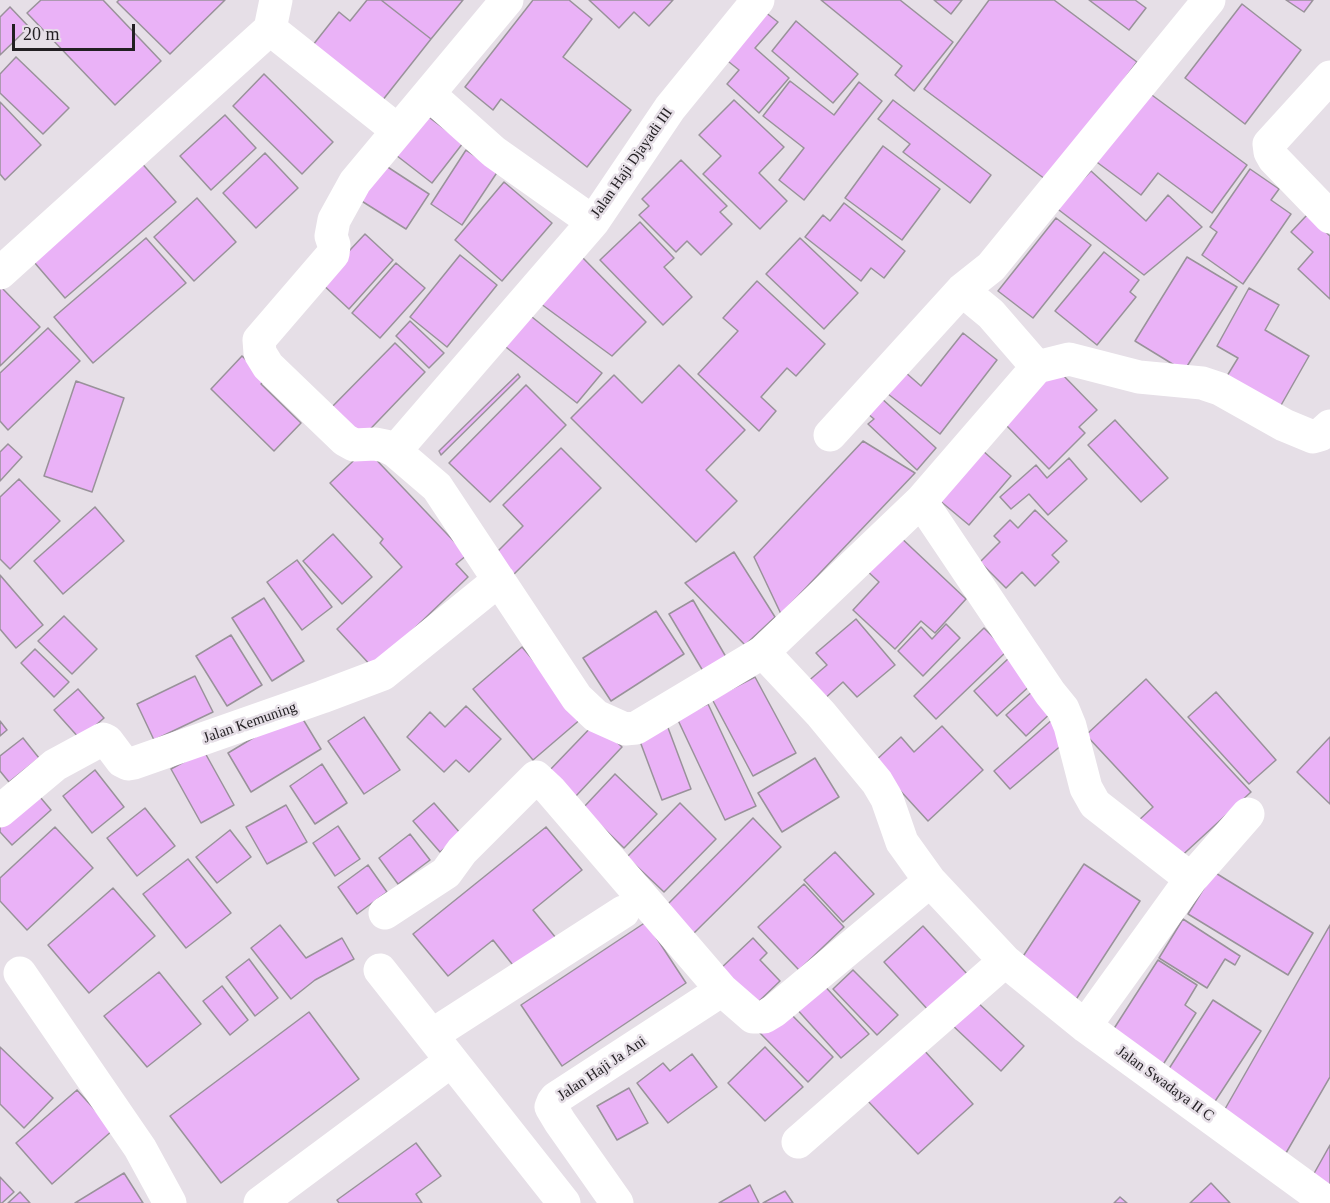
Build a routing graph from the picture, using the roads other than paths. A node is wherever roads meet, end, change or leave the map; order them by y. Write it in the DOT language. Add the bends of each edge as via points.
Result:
graph roads {
  1 [pos="507,0"];
  2 [pos="758,0"];
  3 [pos="1209,0"];
  4 [pos="273,14"];
  5 [pos="1330,77"];
  6 [pos="429,94"];
  7 [pos="397,130"];
  8 [pos="1330,217"];
  9 [pos="593,222"];
  10 [pos="0,273"];
  11 [pos="962,290"];
  12 [pos="1037,367"];
  13 [pos="1330,426"];
  14 [pos="830,435"];
  15 [pos="395,452"];
  16 [pos="921,501"];
  17 [pos="499,580"];
  18 [pos="764,652"];
  19 [pos="0,811"];
  20 [pos="1248,814"];
  21 [pos="1191,879"];
  22 [pos="930,881"];
  23 [pos="623,912"];
  24 [pos="384,914"];
  25 [pos="1005,961"];
  26 [pos="380,970"];
  27 [pos="20,973"];
  28 [pos="722,990"];
  29 [pos="1085,1026"];
  30 [pos="432,1035"];
  31 [pos="451,1061"];
  32 [pos="798,1142"];
  33 [pos="170,1203"];
  34 [pos="260,1203"];
  35 [pos="564,1203"];
  36 [pos="617,1203"];
  37 [pos="1328,1203"];
  1 -- 6 [label="street"];
  2 -- 9 [label="street, Jalan Haji Djayadi III" via="670,108"];
  3 -- 11 [label="street" via="991,267"];
  4 -- 7 [label="street"];
  4 -- 10 [label="street"];
  5 -- 8 [label="street" via="1269,144 1274,159"];
  6 -- 7 [label="street"];
  6 -- 9 [label="street, Jalan Haji Djayadi III" via="494,152"];
  7 -- 15 [label="street" via="355,182 334,220 333,254 259,340 260,353 268,366 345,440 354,445 385,446"];
  9 -- 15 [label="street"];
  11 -- 12 [label="street" via="991,314"];
  11 -- 14 [label="street"];
  12 -- 13 [label="street" via="1069,359 1139,378 1202,383 1313,437"];
  12 -- 16 [label="street"];
  15 -- 17 [label="street" via="437,487"];
  16 -- 18 [label="street"];
  16 -- 21 [label="street" via="1062,709 1086,788 1095,804"];
  17 -- 18 [label="street" via="577,698 596,716 625,729 636,728"];
  17 -- 19 [label="street, Jalan Kemuning" via="383,674 134,763 122,761 103,739 55,765"];
  18 -- 22 [label="street, Jalan Swadaya II C" via="877,782 902,842"];
  20 -- 21 [label="street"];
  21 -- 29 [label="street"];
  22 -- 25 [label="street, Jalan Swadaya II C"];
  22 -- 28 [label="street" via="764,1017 753,1017"];
  23 -- 30 [label="street"];
  24 -- 28 [label="street" via="446,873 462,851 536,777"];
  25 -- 29 [label="street, Jalan Swadaya II C"];
  25 -- 32 [label="street"];
  26 -- 30 [label="street"];
  27 -- 33 [label="street" via="140,1148"];
  28 -- 36 [label="street, Jalan Haji Ja Ani" via="553,1102 551,1107 560,1122"];
  29 -- 37 [label="street, Jalan Swadaya II C"];
  30 -- 31 [label="street"];
  31 -- 34 [label="street"];
  31 -- 35 [label="street"];
}
